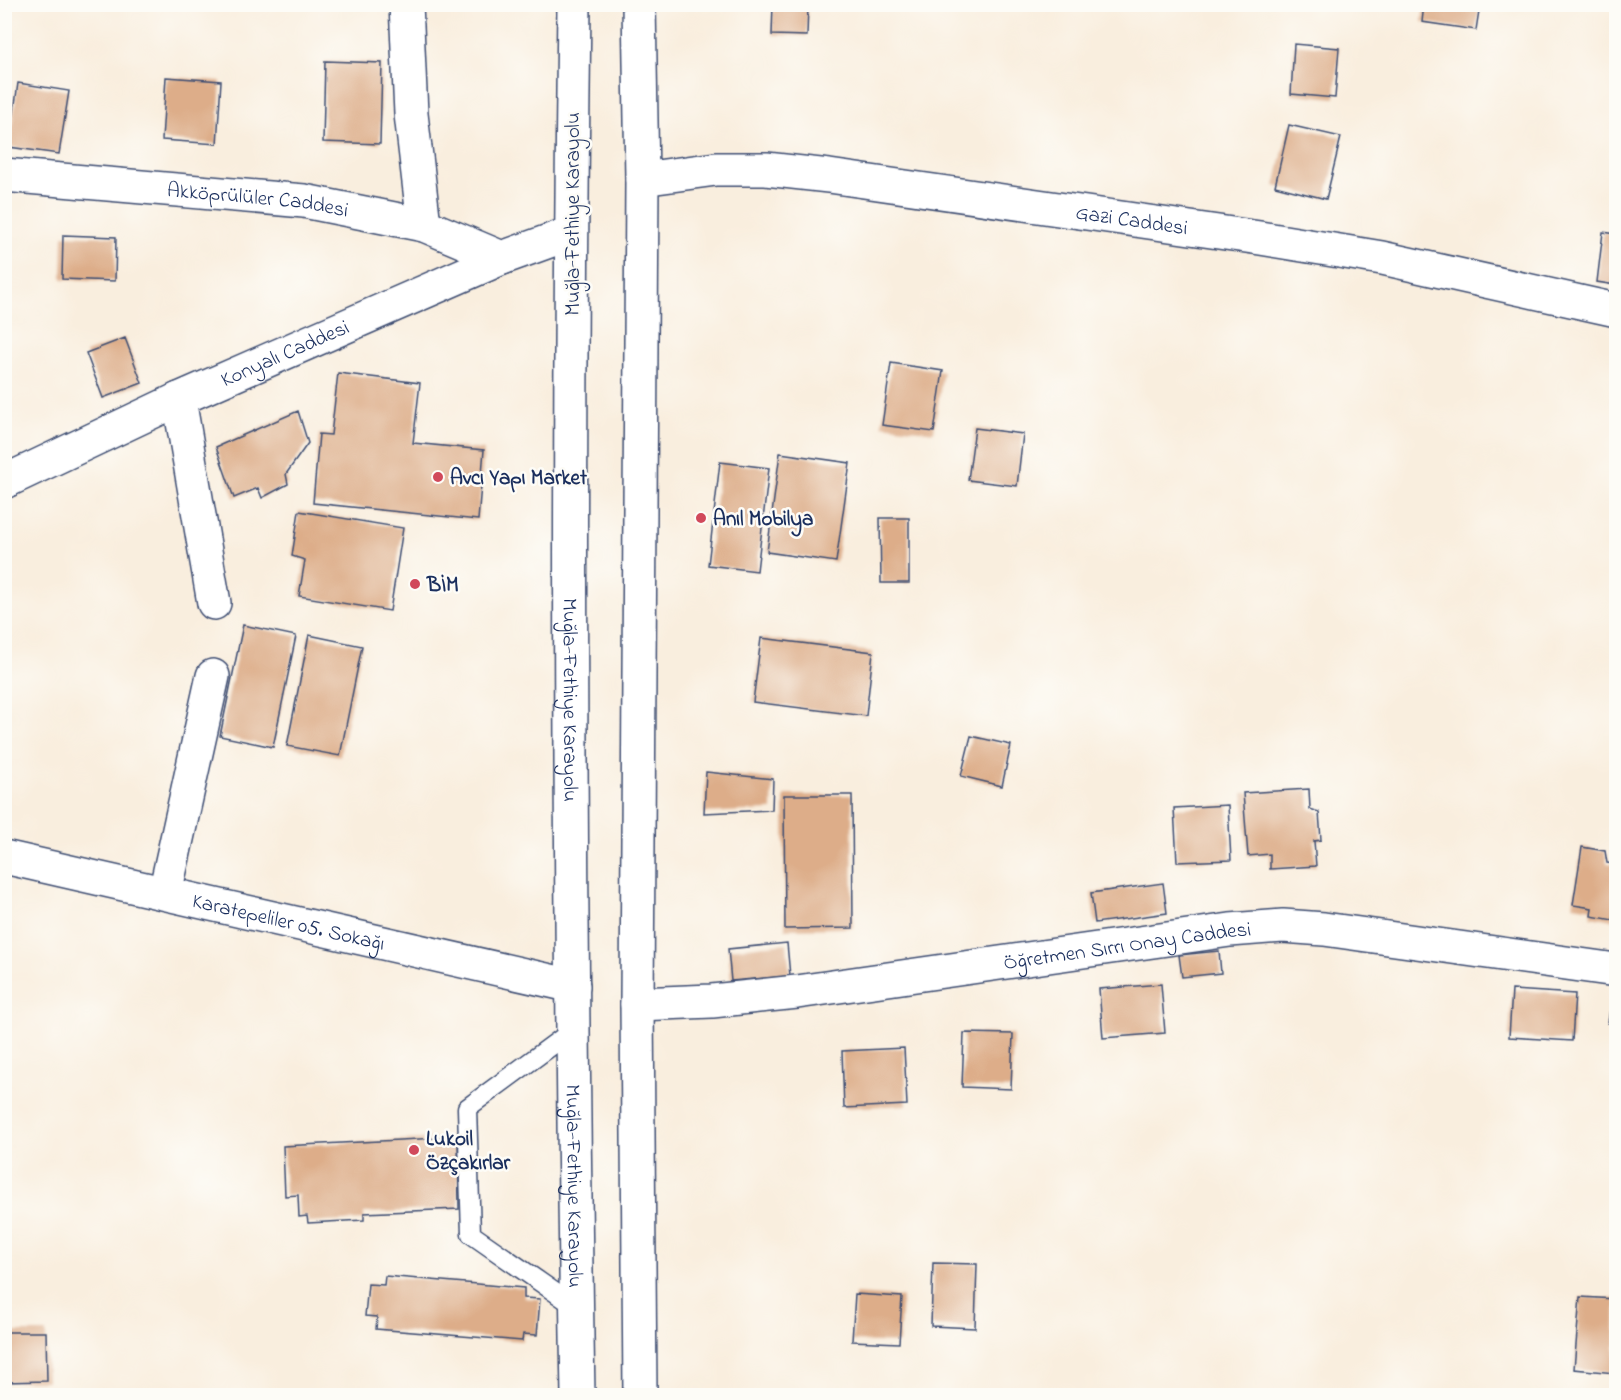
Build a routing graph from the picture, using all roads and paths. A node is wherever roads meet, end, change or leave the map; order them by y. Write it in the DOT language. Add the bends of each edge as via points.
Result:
graph roads {
  1 [pos="406,4"];
  2 [pos="574,4"];
  3 [pos="639,4"];
  4 [pos="4,175"];
  5 [pos="642,179"];
  6 [pos="424,225"];
  7 [pos="571,233"];
  8 [pos="502,258"];
  9 [pos="1617,310"];
  10 [pos="179,399"];
  11 [pos="4,482"];
  12 [pos="214,603"];
  13 [pos="213,676"];
  14 [pos="4,857"];
  15 [pos="165,893"];
  16 [pos="1617,970"];
  17 [pos="573,986"];
  18 [pos="637,1004"];
  19 [pos="573,1030"];
  20 [pos="576,1307"];
  21 [pos="578,1395"];
  22 [pos="640,1395"];
  1 -- 6 [label="main road" via="411,114"];
  2 -- 7 [label="main road, Muğla-Fethiye Karayolu"];
  3 -- 5 [label="main road"];
  4 -- 6 [label="main road, Akköprülüler Caddesi" via="304,201"];
  5 -- 9 [label="main road, Gazi Caddesi" via="716,169 766,169 829,176 1382,258"];
  5 -- 18 [label="main road"];
  6 -- 8 [label="main road, Akköprülüler Caddesi"];
  7 -- 8 [label="main road, Konyalı Caddesi"];
  7 -- 17 [label="main road, Muğla-Fethiye Karayolu"];
  8 -- 10 [label="main road, Konyalı Caddesi"];
  10 -- 11 [label="main road, Konyalı Caddesi"];
  10 -- 12 [label="main road"];
  13 -- 15 [label="main road"];
  14 -- 15 [label="main road, Karatepeliler 05. Sokağı"];
  15 -- 17 [label="main road, Karatepeliler 05. Sokağı"];
  16 -- 18 [label="main road, Öğretmen Sırrı Onay Caddesi" via="1283,926 1230,930 797,992"];
  17 -- 19 [label="main road, Muğla-Fethiye Karayolu"];
  18 -- 22 [label="main road"];
  19 -- 20 [label="main road, Muğla-Fethiye Karayolu"];
  19 -- 20 [label="lane" via="467,1108 471,1233"];
  20 -- 21 [label="main road, Muğla-Fethiye Karayolu"];
}
